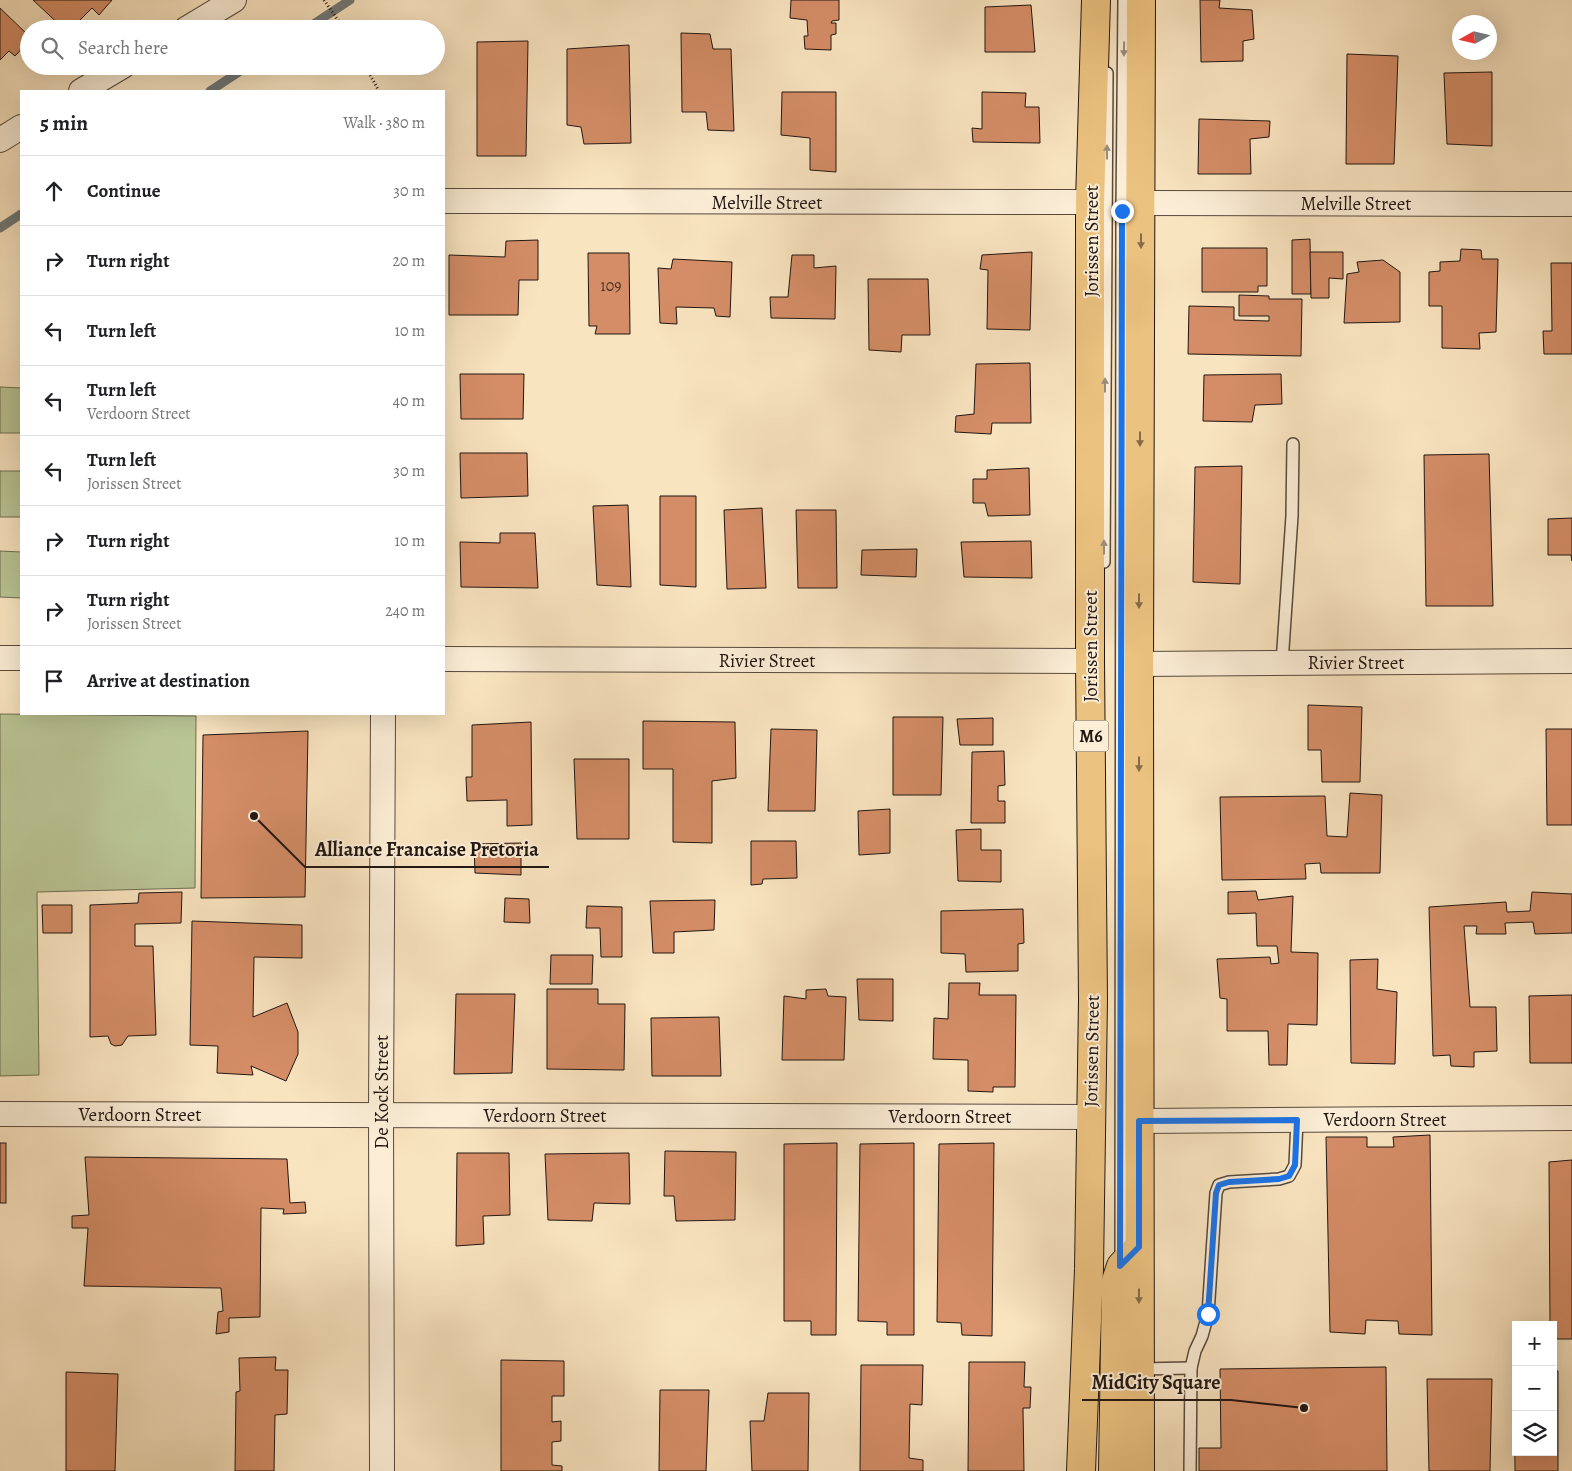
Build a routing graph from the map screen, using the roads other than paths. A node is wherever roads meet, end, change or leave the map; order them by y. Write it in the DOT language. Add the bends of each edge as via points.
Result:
graph roads {
  1 [pos="234,0"];
  2 [pos="1096,0"];
  3 [pos="1124,0"];
  4 [pos="1141,0"];
  5 [pos="201,20"];
  6 [pos="1107,58"];
  7 [pos="108,75"];
  8 [pos="84,90"];
  9 [pos="20,128"];
  10 [pos="0,140"];
  11 [pos="445,202"];
  12 [pos="1090,202"];
  13 [pos="1141,203"];
  14 [pos="1572,204"];
  15 [pos="1293,444"];
  16 [pos="1104,573"];
  17 [pos="0,658"];
  18 [pos="20,658"];
  19 [pos="445,659"];
  20 [pos="1090,661"];
  21 [pos="1572,661"];
  22 [pos="1282,663"];
  23 [pos="1139,664"];
  24 [pos="384,715"];
  25 [pos="1103,849"];
  26 [pos="1103,1076"];
  27 [pos="0,1114"];
  28 [pos="381,1114"];
  29 [pos="1090,1117"];
  30 [pos="1572,1118"];
  31 [pos="1297,1120"];
  32 [pos="1139,1121"];
  33 [pos="1102,1192"];
  34 [pos="1139,1247"];
  35 [pos="1120,1266"];
  36 [pos="1191,1368"];
  37 [pos="1139,1369"];
  38 [pos="382,1471"];
  39 [pos="1081,1471"];
  40 [pos="1091,1471"];
  41 [pos="1113,1471"];
  42 [pos="1123,1471"];
  43 [pos="1140,1471"];
  44 [pos="1190,1471"];
  1 -- 5 [label="street"];
  2 -- 12 [label="main road, Jorissen Street / M6"];
  3 -- 35 [label="lane, Jorissen Street, one-way"];
  4 -- 13 [label="main road"];
  16 -- 6 [label="lane, Jorissen Street, one-way"];
  7 -- 8 [label="street"];
  9 -- 10 [label="street"];
  11 -- 12 [label="street, Melville Street"];
  12 -- 20 [label="main road, Jorissen Street / M6"];
  13 -- 14 [label="street, Melville Street"];
  13 -- 23 [label="main road, one-way"];
  15 -- 22 [label="lane" via="1292,516"];
  17 -- 18 [label="street"];
  19 -- 20 [label="street, Rivier Street"];
  20 -- 29 [label="main road, Jorissen Street / M6" via="1093,1000"];
  21 -- 22 [label="street, Rivier Street"];
  22 -- 23 [label="street, Rivier Street"];
  23 -- 32 [label="main road, one-way"];
  24 -- 28 [label="street, De Kock Street"];
  25 -- 26 [label="lane, Jorissen Street"];
  27 -- 28 [label="street, Verdoorn Street"];
  28 -- 29 [label="street, Verdoorn Street"];
  28 -- 38 [label="street, De Kock Street"];
  29 -- 39 [label="main road, Jorissen Street / M6" via="1089,1269"];
  30 -- 31 [label="street, Verdoorn Street"];
  31 -- 32 [label="street, Verdoorn Street"];
  31 -- 36 [label="lane" via="1295,1165 1289,1176 1219,1185 1208,1314"];
  32 -- 34 [label="main road"];
  33 -- 40 [label="lane"];
  34 -- 35 [label="main road"];
  34 -- 37 [label="main road, one-way"];
  35 -- 41 [label="main road" via="1116,1281"];
  35 -- 42 [label="lane, Jorissen Street"];
  36 -- 37 [label="lane"];
  36 -- 44 [label="lane"];
  37 -- 43 [label="main road"];
}
